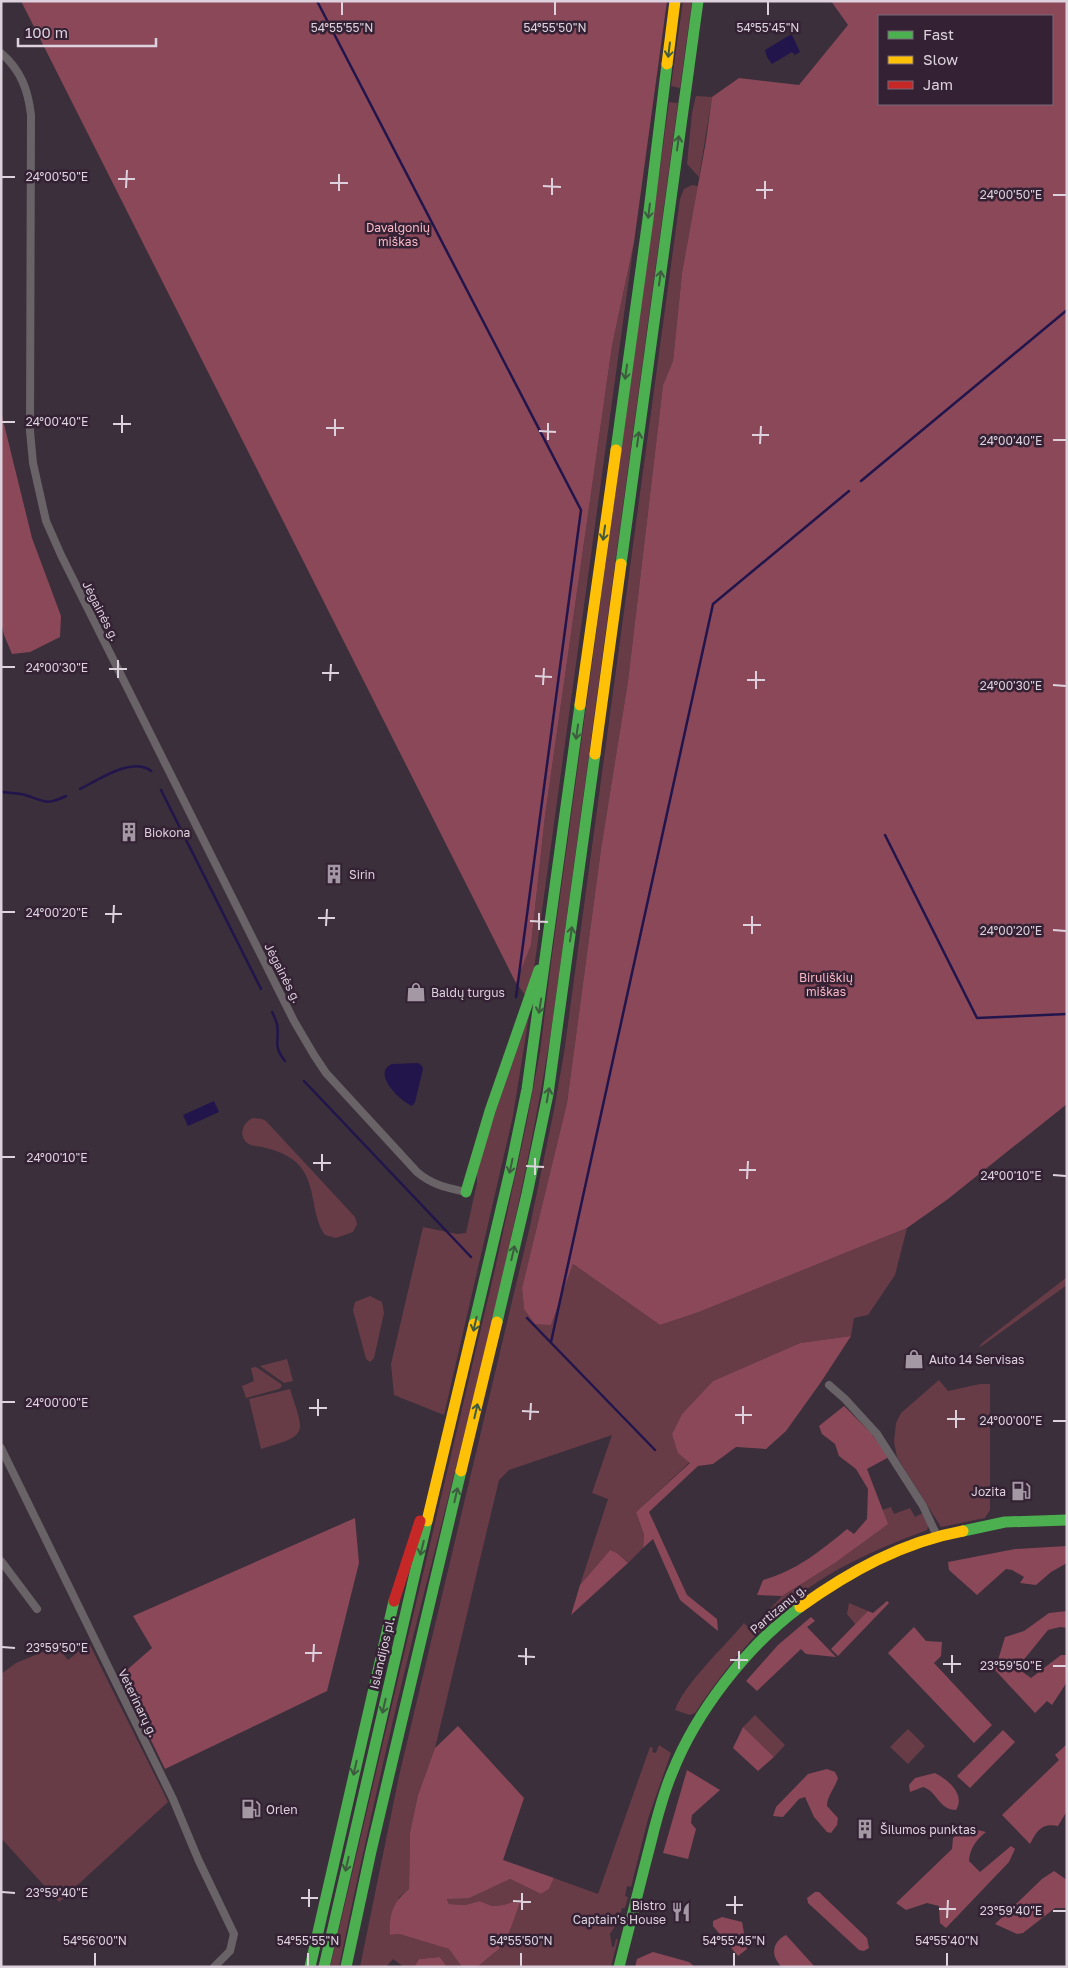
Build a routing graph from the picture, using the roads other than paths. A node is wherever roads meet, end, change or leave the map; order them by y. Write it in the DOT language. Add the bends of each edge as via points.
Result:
graph roads {
  1 [pos="675,1"];
  2 [pos="698,1"];
  3 [pos="1,54"];
  4 [pos="549,941"];
  5 [pos="466,1192"];
  6 [pos="829,1385"];
  7 [pos="448,1439"];
  8 [pos="2,1453"];
  9 [pos="1067,1520"];
  10 [pos="937,1536"];
  11 [pos="1,1561"];
  12 [pos="37,1609"];
  13 [pos="214,1967"];
  14 [pos="310,1967"];
  15 [pos="324,1967"];
  16 [pos="346,1967"];
  17 [pos="619,1967"];
  1 -- 4 [label="main road, one-way"];
  16 -- 2 [label="main road, one-way" via="548,1094"];
  3 -- 5 [label="street, Jėgainės g." via="20,74 31,115 30,431 32,463 46,521 192,818 314,1055 343,1092 418,1172 439,1186"];
  4 -- 5 [label="main road"];
  4 -- 7 [label="main road, Islandijos pl., one-way" via="527,1089"];
  6 -- 10 [label="street" via="877,1434 923,1506"];
  7 -- 14 [label="main road, one-way" via="398,1585"];
  7 -- 15 [label="main road, Islandijos pl., one-way"];
  8 -- 13 [label="street, Veterinarų g." via="173,1799 234,1934 230,1951"];
  9 -- 10 [label="main road, Partizanų g." via="1003,1523"];
  10 -- 17 [label="main road, Partizanų g." via="868,1564 802,1603 729,1676 688,1738 667,1786"];
  11 -- 12 [label="street"];
}
